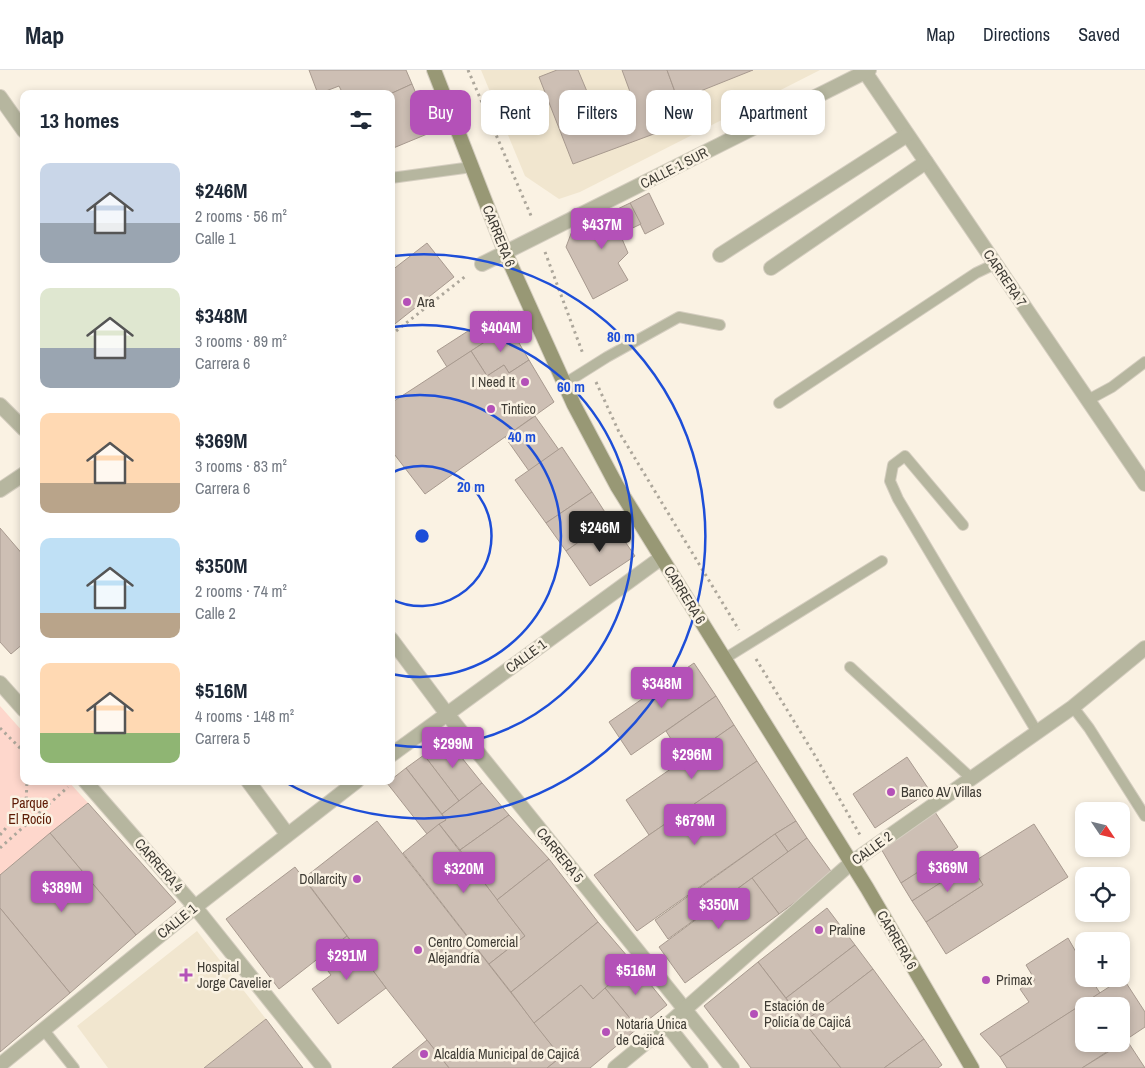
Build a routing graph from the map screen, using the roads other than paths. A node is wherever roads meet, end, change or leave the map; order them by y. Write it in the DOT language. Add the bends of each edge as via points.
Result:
graph roads {
  1 [pos="434,70"];
  2 [pos="867,71"];
  3 [pos="0,97"];
  4 [pos="20,125"];
  5 [pos="907,134"];
  6 [pos="926,162"];
  7 [pos="472,167"];
  8 [pos="395,177"];
  9 [pos="505,252"];
  10 [pos="720,255"];
  11 [pos="482,264"];
  12 [pos="995,264"];
  13 [pos="771,268"];
  14 [pos="720,325"];
  15 [pos="1144,366"];
  16 [pos="564,384"];
  17 [pos="1088,400"];
  18 [pos="778,403"];
  19 [pos="0,405"];
  20 [pos="20,426"];
  21 [pos="20,477"];
  22 [pos="1145,484"];
  23 [pos="0,490"];
  24 [pos="963,525"];
  25 [pos="661,558"];
  26 [pos="882,561"];
  27 [pos="395,644"];
  28 [pos="1145,648"];
  29 [pos="724,659"];
  30 [pos="850,667"];
  31 [pos="0,683"];
  32 [pos="20,706"];
  33 [pos="1073,707"];
  34 [pos="447,714"];
  35 [pos="1037,732"];
  36 [pos="395,752"];
  37 [pos="971,778"];
  38 [pos="88,785"];
  39 [pos="251,785"];
  40 [pos="352,785"];
  41 [pos="1145,816"];
  42 [pos="288,834"];
  43 [pos="851,863"];
  44 [pos="195,907"];
  45 [pos="684,1010"];
  46 [pos="667,1026"];
  47 [pos="43,1029"];
  48 [pos="0,1065"];
  49 [pos="74,1068"];
  50 [pos="324,1068"];
  51 [pos="615,1068"];
  52 [pos="701,1068"];
  53 [pos="732,1068"];
  54 [pos="972,1068"];
  1 -- 7 [label="main road, CARRERA 6"];
  2 -- 5 [label="street, CARRERA 7"];
  2 -- 9 [label="street, CALLE 1 SUR"];
  3 -- 4 [label="street"];
  5 -- 6 [label="street, CARRERA 7"];
  5 -- 10 [label="street"];
  6 -- 12 [label="street, CARRERA 7"];
  6 -- 13 [label="street"];
  7 -- 8 [label="lane"];
  7 -- 9 [label="main road, CARRERA 6"];
  9 -- 11 [label="street, CALLE 1 SUR"];
  9 -- 16 [label="main road, CARRERA 6"];
  12 -- 17 [label="street, CARRERA 7"];
  12 -- 18 [label="lane" via="976,273"];
  14 -- 16 [label="lane" via="679,317"];
  15 -- 17 [label="lane"];
  16 -- 25 [label="main road, CARRERA 6" via="617,486"];
  17 -- 22 [label="street, CARRERA 7"];
  19 -- 20 [label="street"];
  21 -- 23 [label="street"];
  24 -- 35 [label="lane" via="905,456 892,465 890,481 898,499"];
  25 -- 29 [label="main road, CARRERA 6"];
  25 -- 34 [label="street, CALLE 1"];
  26 -- 29 [label="lane"];
  27 -- 34 [label="street, CARRERA 5"];
  28 -- 33 [label="street, CALLE 2"];
  29 -- 43 [label="main road, CARRERA 6"];
  30 -- 37 [label="lane"];
  31 -- 32 [label="street"];
  33 -- 35 [label="street, CALLE 2"];
  33 -- 41 [label="lane"];
  34 -- 36 [label="street, CALLE 1"];
  34 -- 45 [label="street, CARRERA 5"];
  35 -- 37 [label="street, CALLE 2"];
  37 -- 43 [label="street, CALLE 2"];
  38 -- 44 [label="street, CARRERA 4"];
  39 -- 42 [label="street"];
  40 -- 42 [label="street, CALLE 1"];
  42 -- 44 [label="street, CALLE 1"];
  43 -- 45 [label="street, CALLE 2"];
  43 -- 54 [label="main road, CARRERA 6"];
  44 -- 47 [label="street, CALLE 1"];
  44 -- 50 [label="street, CARRERA 4"];
  45 -- 46 [label="street, CALLE 2"];
  45 -- 53 [label="street, CARRERA 5"];
  46 -- 51 [label="street, CALLE 2"];
  46 -- 52 [label="street"];
  47 -- 48 [label="street, CALLE 1"];
  47 -- 49 [label="lane"];
}
